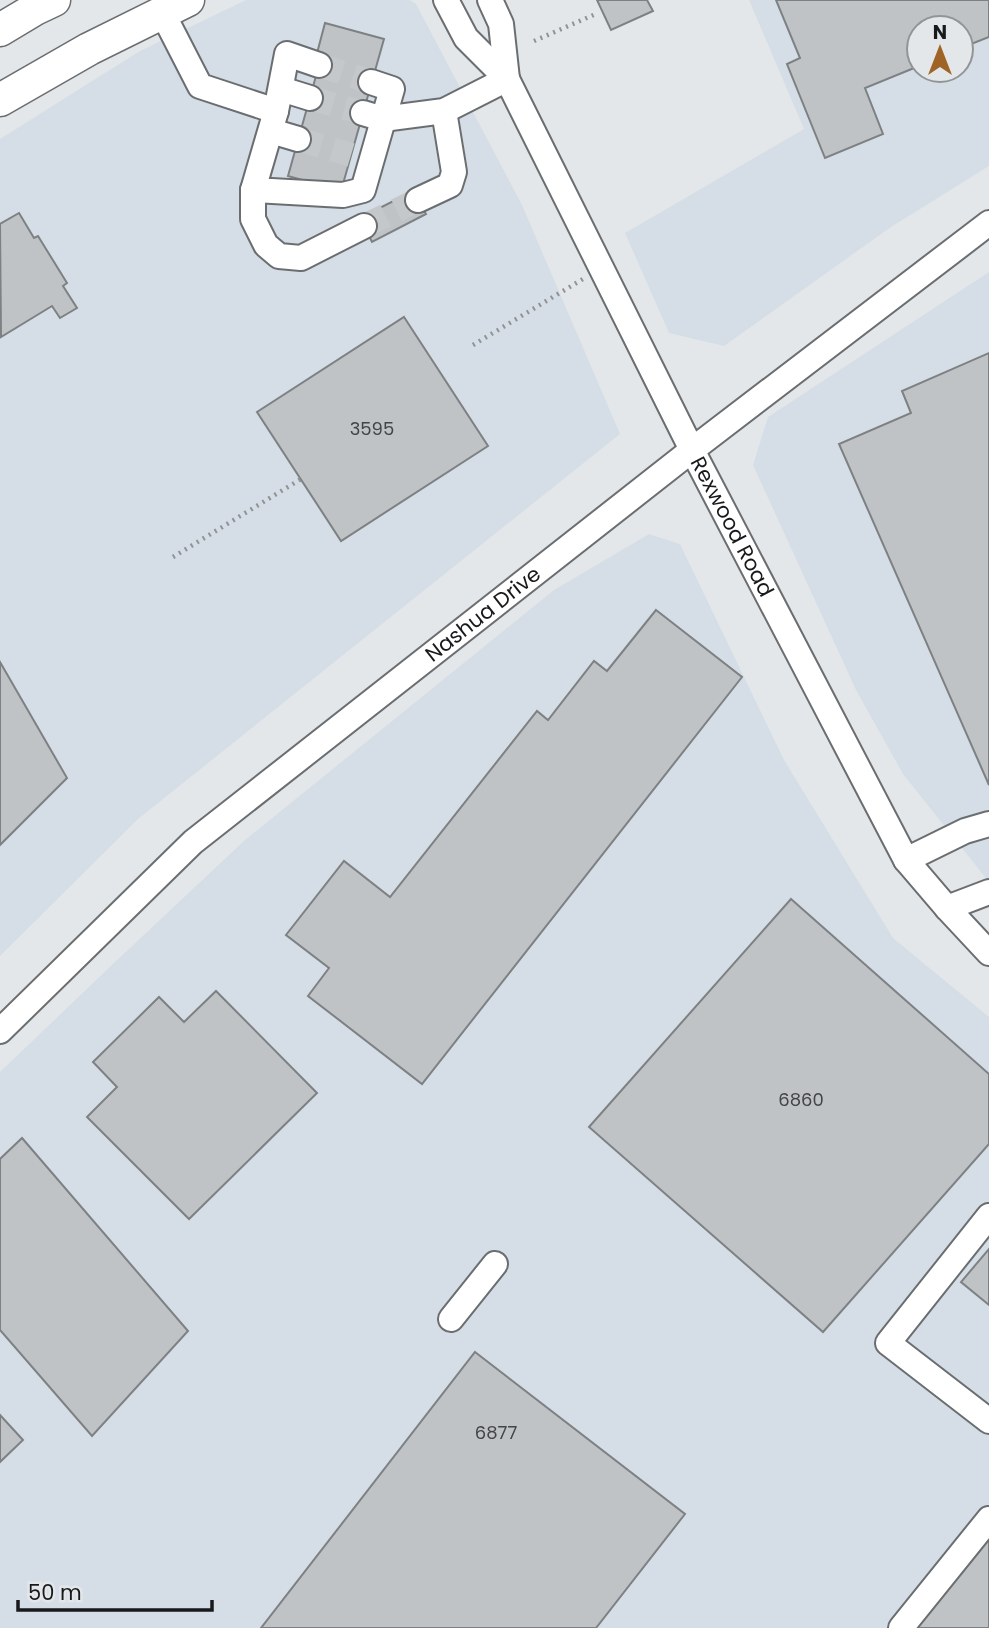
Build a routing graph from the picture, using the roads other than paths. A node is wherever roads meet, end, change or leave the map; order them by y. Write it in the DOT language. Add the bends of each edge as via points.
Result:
graph roads {
  1 [pos="54,0"];
  2 [pos="446,0"];
  3 [pos="490,0"];
  4 [pos="175,6"];
  5 [pos="0,30"];
  6 [pos="319,65"];
  7 [pos="507,79"];
  8 [pos="371,82"];
  9 [pos="310,98"];
  10 [pos="0,100"];
  11 [pos="276,110"];
  12 [pos="444,111"];
  13 [pos="373,116"];
  14 [pos="298,139"];
  15 [pos="253,190"];
  16 [pos="418,200"];
  17 [pos="989,223"];
  18 [pos="364,226"];
  19 [pos="692,450"];
  20 [pos="989,824"];
  21 [pos="906,860"];
  22 [pos="989,892"];
  23 [pos="947,908"];
  24 [pos="989,953"];
  25 [pos="2,1024"];
  26 [pos="989,1216"];
  27 [pos="495,1264"];
  28 [pos="451,1319"];
  29 [pos="989,1421"];
  30 [pos="989,1519"];
  31 [pos="901,1628"];
  1 -- 5 [label="main road"];
  2 -- 7 [label="street, Rexwood Road" via="466,38"];
  3 -- 7 [label="street, Rexwood Road" via="501,24"];
  4 -- 10 [label="main road"];
  4 -- 11 [label="street" via="200,86"];
  6 -- 11 [label="street" via="287,54"];
  7 -- 12 [label="street"];
  7 -- 19 [label="street, Rexwood Road"];
  8 -- 13 [label="street" via="392,89"];
  9 -- 11 [label="street"];
  11 -- 14 [label="street"];
  11 -- 15 [label="street"];
  12 -- 13 [label="street"];
  12 -- 16 [label="street" via="454,172 450,185"];
  13 -- 15 [label="street" via="361,158 363,190 343,195"];
  15 -- 18 [label="street" via="253,219 266,244 279,256 301,258"];
  17 -- 19 [label="street, Nashua Drive"];
  19 -- 21 [label="street, Rexwood Road"];
  19 -- 25 [label="street, Nashua Drive" via="193,842"];
  20 -- 21 [label="street"];
  21 -- 23 [label="street, Rexwood Road"];
  22 -- 23 [label="street"];
  23 -- 24 [label="street, Rexwood Road"];
  26 -- 29 [label="street" via="888,1343"];
  27 -- 28 [label="street"];
  30 -- 31 [label="street"];
}
